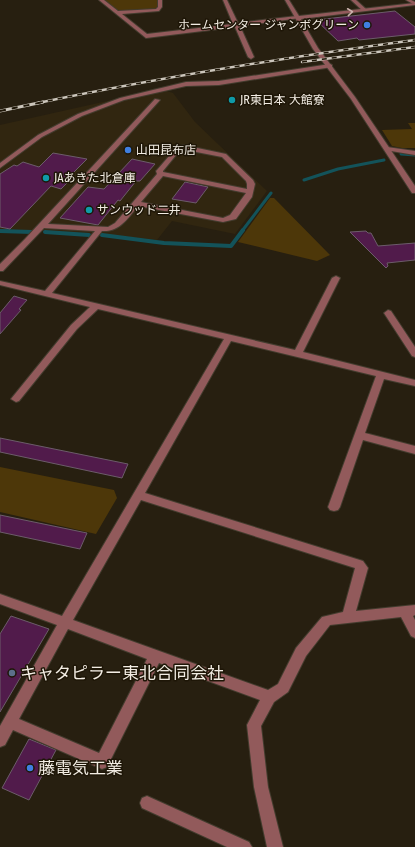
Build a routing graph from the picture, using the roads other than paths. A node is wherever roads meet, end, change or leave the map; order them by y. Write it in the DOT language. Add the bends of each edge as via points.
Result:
graph roads {
  1 [pos="101,0"];
  2 [pos="160,0"];
  3 [pos="225,0"];
  4 [pos="288,0"];
  5 [pos="353,0"];
  6 [pos="408,0"];
  7 [pos="414,4"];
  8 [pos="365,10"];
  9 [pos="118,13"];
  10 [pos="298,18"];
  11 [pos="236,24"];
  12 [pos="251,57"];
  13 [pos="330,66"];
  14 [pos="157,100"];
  15 [pos="387,149"];
  16 [pos="415,153"];
  17 [pos="0,166"];
  18 [pos="160,174"];
  19 [pos="415,191"];
  20 [pos="250,192"];
  21 [pos="136,203"];
  22 [pos="42,226"];
  23 [pos="100,229"];
  24 [pos="0,269"];
  25 [pos="336,278"];
  26 [pos="0,283"];
  27 [pos="47,294"];
  28 [pos="96,306"];
  29 [pos="388,313"];
  30 [pos="229,337"];
  31 [pos="298,354"];
  32 [pos="415,354"];
  33 [pos="381,375"];
  34 [pos="415,383"];
  35 [pos="16,399"];
  36 [pos="360,435"];
  37 [pos="415,450"];
  38 [pos="137,495"];
  39 [pos="334,507"];
  40 [pos="0,599"];
  41 [pos="409,611"];
  42 [pos="348,617"];
  43 [pos="64,622"];
  44 [pos="415,632"];
  45 [pos="156,655"];
  46 [pos="269,696"];
  47 [pos="10,722"];
  48 [pos="0,740"];
  49 [pos="147,803"];
  50 [pos="244,847"];
  51 [pos="274,847"];
  1 -- 9 [label="street"];
  2 -- 9 [label="street" via="160,7 157,10"];
  3 -- 11 [label="street"];
  4 -- 10 [label="street"];
  5 -- 8 [label="street"];
  6 -- 7 [label="street"];
  7 -- 8 [label="street"];
  10 -- 8 [label="street, one-way"];
  9 -- 11 [label="street" via="146,36"];
  10 -- 11 [label="street"];
  10 -- 13 [label="street" via="316,49"];
  11 -- 12 [label="street"];
  13 -- 15 [label="street"];
  13 -- 17 [label="street" via="219,83 186,84 122,99 80,115 40,136"];
  14 -- 22 [label="street"];
  15 -- 16 [label="street"];
  15 -- 19 [label="street"];
  18 -- 20 [label="street"];
  18 -- 20 [label="street" via="159,171 178,148 218,153 224,155 249,180"];
  18 -- 21 [label="street"];
  20 -- 21 [label="street" via="233,217 223,220"];
  21 -- 23 [label="street" via="118,225"];
  22 -- 23 [label="street"];
  22 -- 24 [label="street"];
  23 -- 27 [label="street"];
  25 -- 31 [label="street"];
  26 -- 27 [label="street"];
  27 -- 28 [label="street"];
  28 -- 30 [label="street"];
  28 -- 35 [label="street" via="74,327"];
  29 -- 32 [label="street"];
  30 -- 31 [label="street"];
  30 -- 38 [label="street"];
  31 -- 33 [label="street"];
  33 -- 34 [label="street"];
  33 -- 36 [label="street"];
  36 -- 37 [label="street"];
  36 -- 39 [label="street"];
  38 -- 42 [label="street" via="359,564 362,568"];
  38 -- 43 [label="street"];
  40 -- 43 [label="street"];
  41 -- 42 [label="street"];
  41 -- 44 [label="street"];
  42 -- 46 [label="street" via="326,621 301,652 283,688"];
  43 -- 45 [label="street"];
  43 -- 47 [label="street"];
  45 -- 46 [label="street"];
  45 -- 47 [label="street" via="102,762"];
  46 -- 51 [label="street" via="254,726 261,788"];
  47 -- 48 [label="street"];
  49 -- 50 [label="street"];
}
